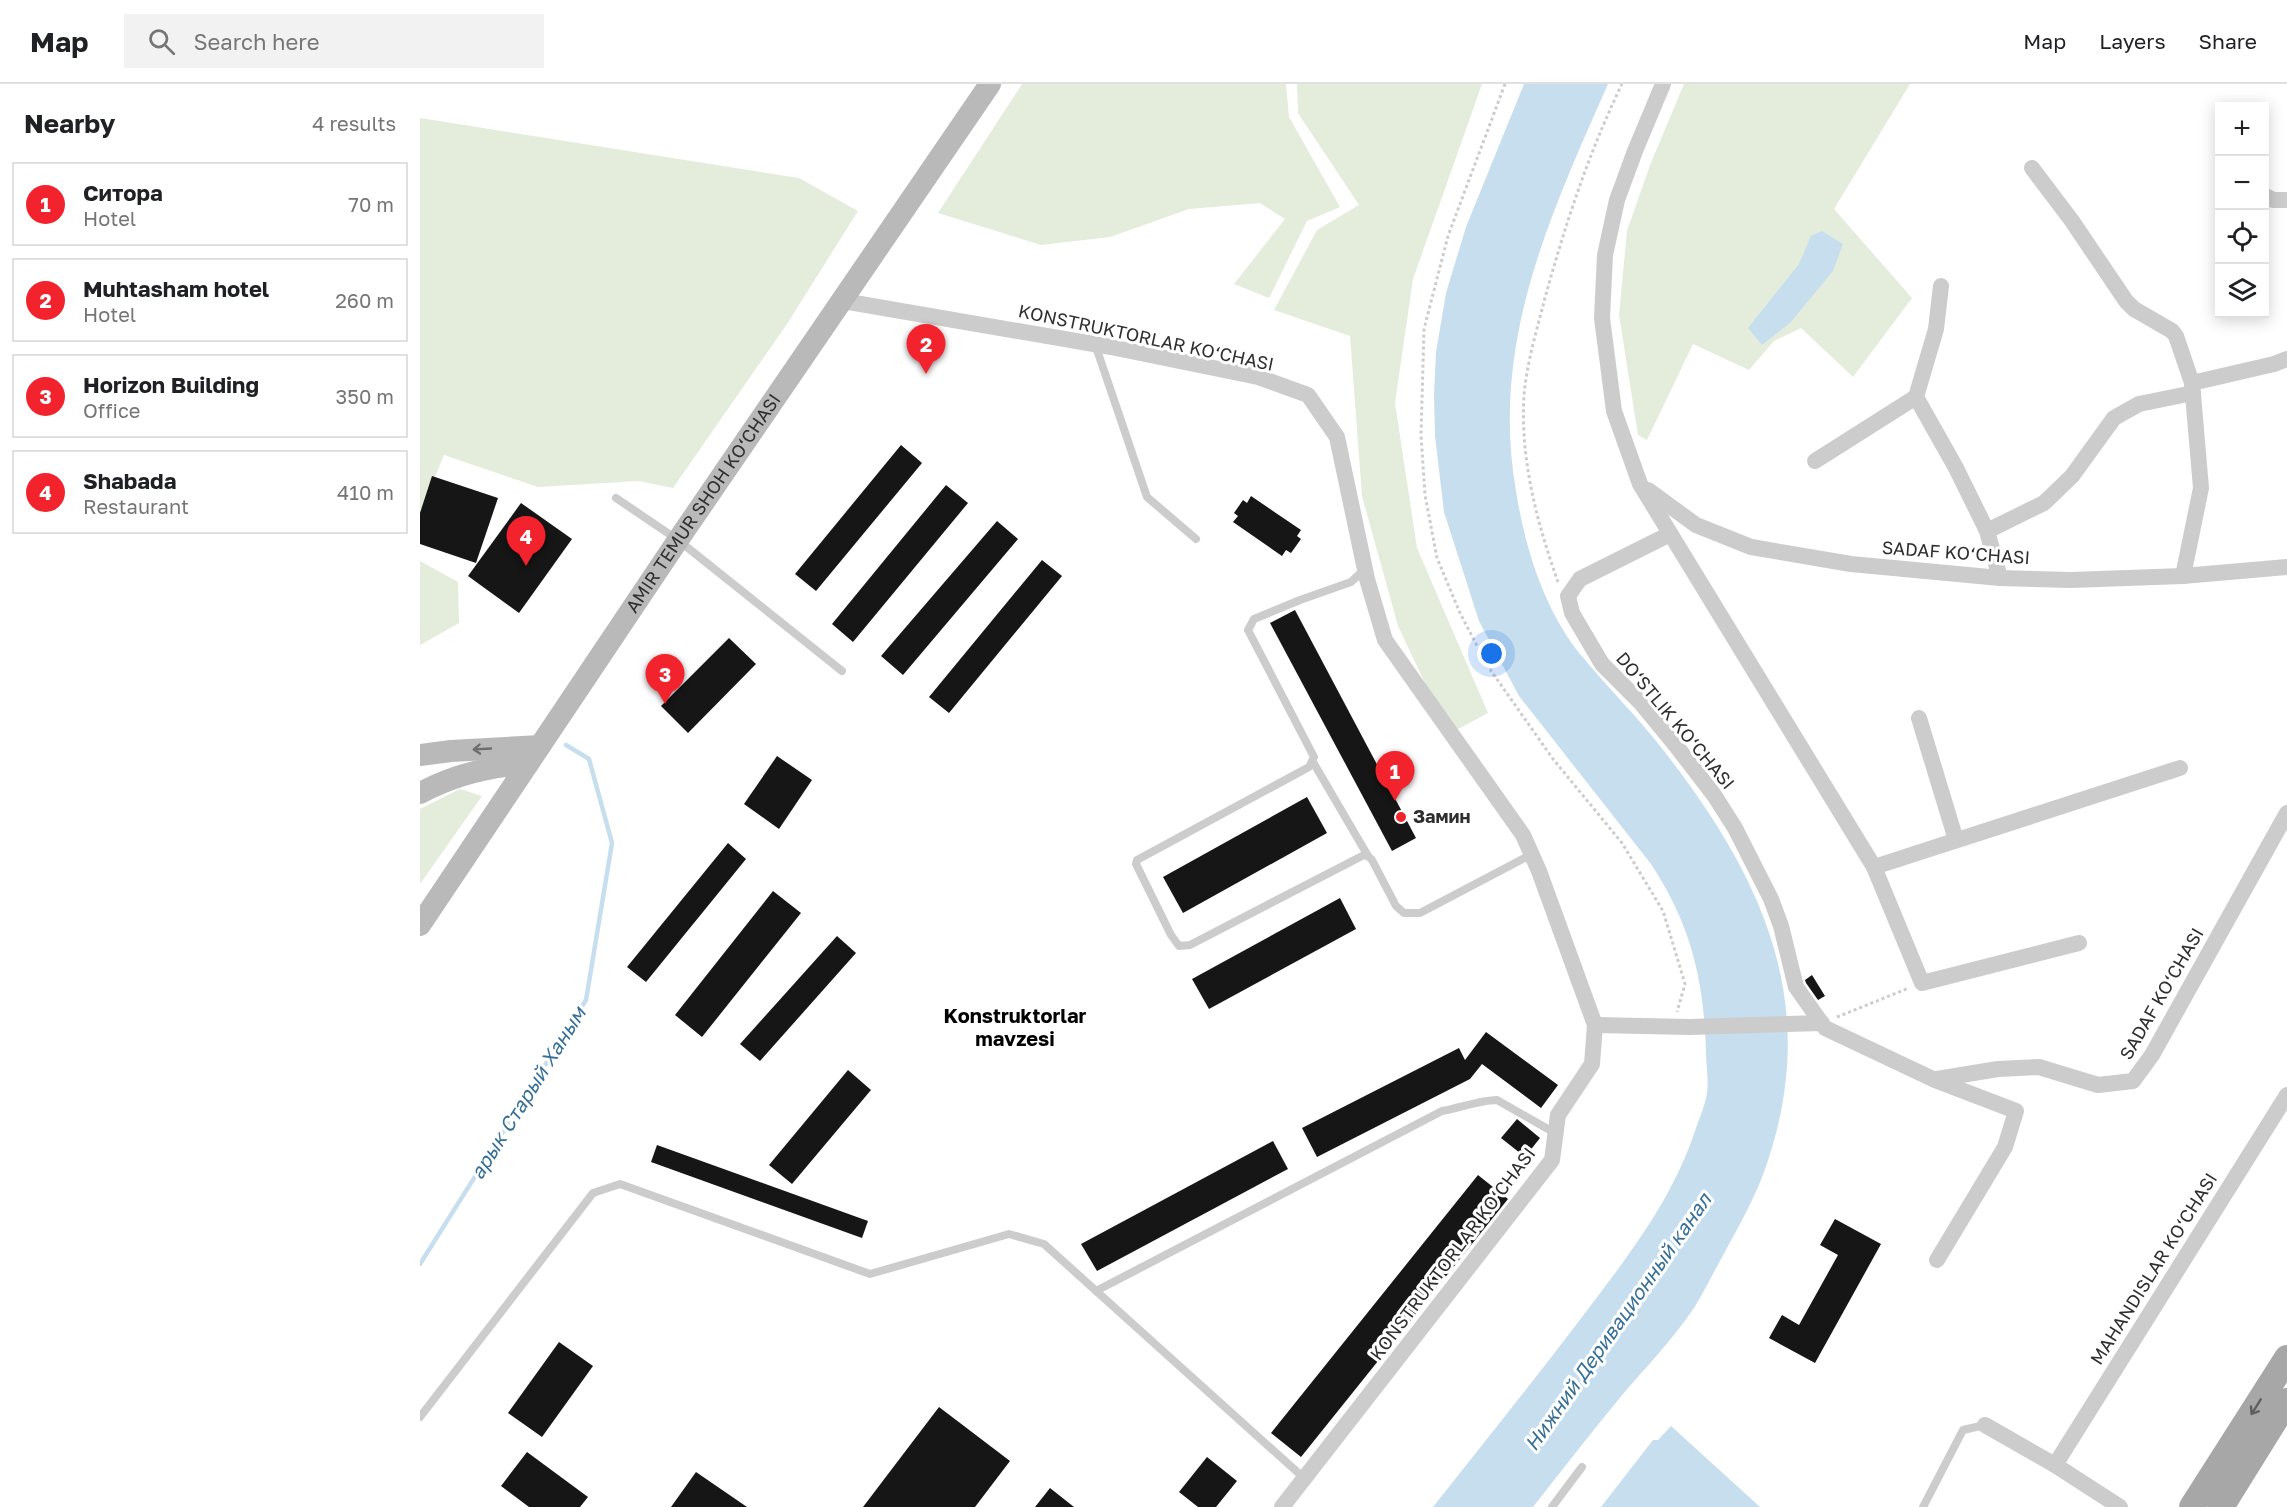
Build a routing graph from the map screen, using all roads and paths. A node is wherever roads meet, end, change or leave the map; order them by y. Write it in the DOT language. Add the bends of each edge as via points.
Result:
graph roads {
  1 [pos="990,84"];
  2 [pos="1505,84"];
  3 [pos="1622,84"];
  4 [pos="1663,84"];
  5 [pos="2032,168"];
  6 [pos="2269,198"];
  7 [pos="2287,200"];
  8 [pos="1941,286"];
  9 [pos="843,301"];
  10 [pos="1095,344"];
  11 [pos="2287,359"];
  12 [pos="2193,388"];
  13 [pos="1916,397"];
  14 [pos="1815,461"];
  15 [pos="1640,484"];
  16 [pos="616,498"];
  17 [pos="1987,531"];
  18 [pos="1670,534"];
  19 [pos="1196,539"];
  20 [pos="678,540"];
  21 [pos="2287,567"];
  22 [pos="1365,569"];
  23 [pos="2183,576"];
  24 [pos="1580,579"];
  25 [pos="2000,579"];
  26 [pos="842,670"];
  27 [pos="1919,718"];
  28 [pos="540,746"];
  29 [pos="420,755"];
  30 [pos="1313,762"];
  31 [pos="528,764"];
  32 [pos="2180,768"];
  33 [pos="420,793"];
  34 [pos="2287,813"];
  35 [pos="1956,840"];
  36 [pos="1532,854"];
  37 [pos="1368,856"];
  38 [pos="1874,867"];
  39 [pos="420,925"];
  40 [pos="2079,943"];
  41 [pos="1922,983"];
  42 [pos="1822,1023"];
  43 [pos="1595,1025"];
  44 [pos="1672,1027"];
  45 [pos="1935,1080"];
  46 [pos="2287,1095"];
  47 [pos="1555,1133"];
  48 [pos="1937,1260"];
  49 [pos="1096,1291"];
  50 [pos="2287,1358"];
  51 [pos="2287,1401"];
  52 [pos="420,1417"];
  53 [pos="1985,1425"];
  54 [pos="2055,1465"];
  55 [pos="1582,1467"];
  56 [pos="1306,1479"];
  57 [pos="1282,1507"];
  58 [pos="1552,1507"];
  59 [pos="1923,1507"];
  60 [pos="2120,1507"];
  61 [pos="2192,1507"];
  62 [pos="2221,1507"];
  1 -- 9 [label="main road, AMIR TEMUR SHOH KO‘CHASI"];
  2 -- 44 [label="path" via="1448,236 1424,329 1421,435 1425,495 1437,558 1487,665 1553,759 1622,843 1663,911 1685,984"];
  3 -- 24 [label="path" via="1605,119 1561,241 1524,395 1534,503 1545,545 1558,582"];
  4 -- 15 [label="street" via="1617,200 1602,285 1602,318 1614,411"];
  5 -- 12 [label="street" via="2126,301 2176,336"];
  6 -- 7 [label="street"];
  8 -- 13 [label="street" via="1936,329"];
  9 -- 10 [label="street, KONSTRUKTORLAR KO‘CHASI"];
  9 -- 20 [label="main road, AMIR TEMUR SHOH KO‘CHASI"];
  10 -- 19 [label="lane" via="1147,497"];
  10 -- 22 [label="street, KONSTRUKTORLAR KO‘CHASI" via="1258,377 1308,395 1337,438"];
  11 -- 12 [label="street"];
  12 -- 17 [label="street" via="2139,405 2114,418 2072,476 2044,503"];
  12 -- 23 [label="street" via="2201,488"];
  13 -- 14 [label="street"];
  13 -- 17 [label="street"];
  15 -- 18 [label="street"];
  15 -- 25 [label="street, SADAF KO‘CHASI" via="1696,525 1751,547 1851,564"];
  16 -- 20 [label="lane"];
  17 -- 25 [label="street"];
  18 -- 24 [label="street"];
  18 -- 38 [label="street"];
  20 -- 26 [label="lane"];
  20 -- 28 [label="main road, AMIR TEMUR SHOH KO‘CHASI"];
  21 -- 23 [label="street, SADAF KO‘CHASI"];
  22 -- 30 [label="lane" via="1352,582 1254,619 1248,630 1314,757"];
  22 -- 36 [label="street, KONSTRUKTORLAR KO‘CHASI" via="1385,640 1523,835"];
  23 -- 25 [label="street, SADAF KO‘CHASI"];
  24 -- 42 [label="street, DO‘STLIK KO‘CHASI" via="1568,596 1572,613 1602,664 1677,747 1735,828 1781,926 1796,987"];
  27 -- 35 [label="street"];
  28 -- 29 [label="main road, one-way"];
  28 -- 31 [label="main road, AMIR TEMUR SHOH KO‘CHASI"];
  30 -- 37 [label="lane"];
  30 -- 37 [label="lane" via="1137,860 1171,935 1179,946 1190,945 1356,858"];
  31 -- 33 [label="main road" via="469,772"];
  31 -- 39 [label="main road, AMIR TEMUR SHOH KO‘CHASI"];
  32 -- 35 [label="street"];
  34 -- 45 [label="street, SADAF KO‘CHASI" via="2152,1056 2133,1081 2098,1085 2039,1067 1998,1069"];
  35 -- 38 [label="street"];
  36 -- 37 [label="lane" via="1420,913 1404,914"];
  36 -- 43 [label="street, KONSTRUKTORLAR KO‘CHASI"];
  38 -- 41 [label="street"];
  40 -- 41 [label="street"];
  41 -- 42 [label="path"];
  42 -- 44 [label="street"];
  42 -- 45 [label="street, DO‘STLIK KO‘CHASI" via="1825,1028"];
  43 -- 44 [label="street"];
  43 -- 47 [label="street, KONSTRUKTORLAR KO‘CHASI" via="1592,1064 1558,1114"];
  45 -- 48 [label="street, DO‘STLIK KO‘CHASI" via="2016,1111 2005,1147"];
  46 -- 54 [label="street, MAHANDISLAR KO‘CHASI"];
  47 -- 49 [label="lane" via="1497,1100 1442,1111"];
  47 -- 56 [label="street, KONSTRUKTORLAR KO‘CHASI" via="1552,1160"];
  49 -- 52 [label="lane" via="1044,1244 1009,1234 870,1274 620,1184 593,1193"];
  49 -- 56 [label="lane"];
  50 -- 61 [label="main road, one-way"];
  51 -- 62 [label="main road"];
  53 -- 54 [label="street"];
  53 -- 59 [label="lane" via="1964,1430"];
  54 -- 60 [label="street"];
  55 -- 58 [label="lane"];
  56 -- 57 [label="street, KONSTRUKTORLAR KO‘CHASI"];
}
